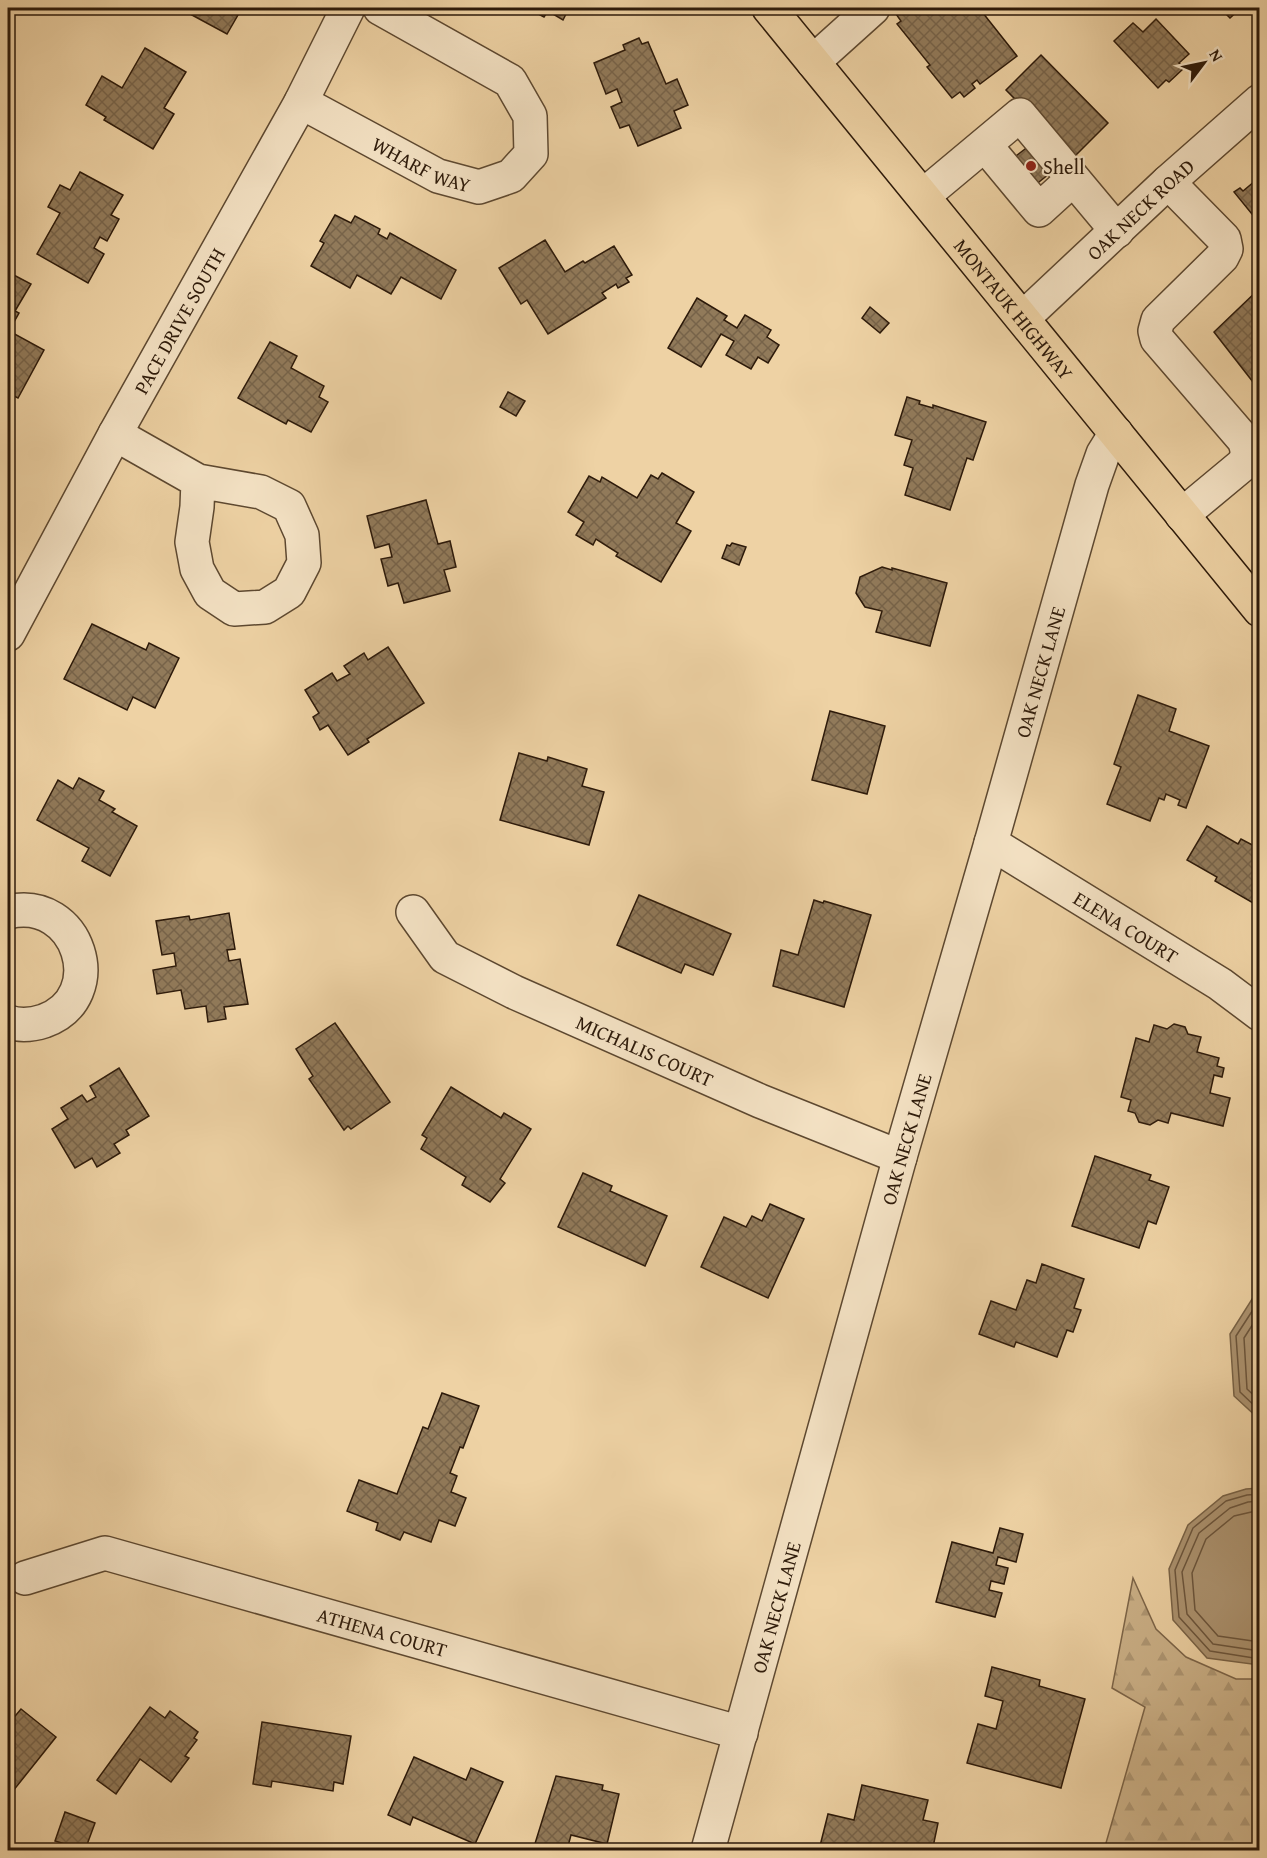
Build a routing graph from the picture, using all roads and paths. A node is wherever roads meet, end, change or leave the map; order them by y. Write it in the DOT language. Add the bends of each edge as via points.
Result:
graph roads {
  1 [pos="348,8"];
  2 [pos="380,8"];
  3 [pos="769,8"];
  4 [pos="873,8"];
  5 [pos="813,62"];
  6 [pos="1260,101"];
  7 [pos="301,102"];
  8 [pos="976,152"];
  9 [pos="1073,179"];
  10 [pos="1168,182"];
  11 [pos="923,196"];
  12 [pos="1117,231"];
  13 [pos="1023,318"];
  14 [pos="1116,433"];
  15 [pos="115,434"];
  16 [pos="198,481"];
  17 [pos="1182,515"];
  18 [pos="1260,610"];
  19 [pos="8,634"];
  20 [pos="991,843"];
  21 [pos="8,912"];
  22 [pos="412,912"];
  23 [pos="1260,1014"];
  24 [pos="8,1022"];
  25 [pos="900,1157"];
  26 [pos="26,1578"];
  27 [pos="741,1733"];
  28 [pos="708,1851"];
  1 -- 7 [label="street, PACE DRIVE SOUTH"];
  2 -- 7 [label="street, WHARF WAY" via="510,81 530,116 531,154 511,176 479,187 438,176"];
  3 -- 5 [label="main road, MONTAUK HIGHWAY"];
  4 -- 5 [label="street"];
  5 -- 11 [label="main road, MONTAUK HIGHWAY"];
  6 -- 10 [label="street, OAK NECK ROAD"];
  7 -- 15 [label="street, PACE DRIVE SOUTH"];
  8 -- 9 [label="street" via="1039,210"];
  8 -- 9 [label="street" via="1020,115"];
  8 -- 11 [label="street"];
  9 -- 12 [label="street"];
  10 -- 12 [label="street, OAK NECK ROAD"];
  10 -- 17 [label="street" via="1224,239 1226,249 1158,320 1157,339 1247,448 1247,459 1241,466"];
  11 -- 13 [label="main road, MONTAUK HIGHWAY"];
  12 -- 13 [label="street, OAK NECK ROAD"];
  13 -- 14 [label="main road, MONTAUK HIGHWAY"];
  14 -- 17 [label="main road, MONTAUK HIGHWAY"];
  14 -- 20 [label="street, OAK NECK LANE" via="1103,453 1092,485"];
  15 -- 16 [label="street"];
  15 -- 19 [label="street, PACE DRIVE SOUTH"];
  17 -- 18 [label="main road, MONTAUK HIGHWAY"];
  20 -- 23 [label="street, ELENA COURT" via="1220,984"];
  20 -- 25 [label="street, OAK NECK LANE"];
  21 -- 24 [label="street" via="38,911 56,920 70,933 79,951 81,971 66,1006 51,1018 34,1024"];
  22 -- 25 [label="street, MICHALIS COURT" via="445,957 514,992 760,1101"];
  25 -- 27 [label="street, OAK NECK LANE"];
  26 -- 27 [label="street, ATHENA COURT" via="105,1553"];
  27 -- 28 [label="street, OAK NECK LANE"];
}
